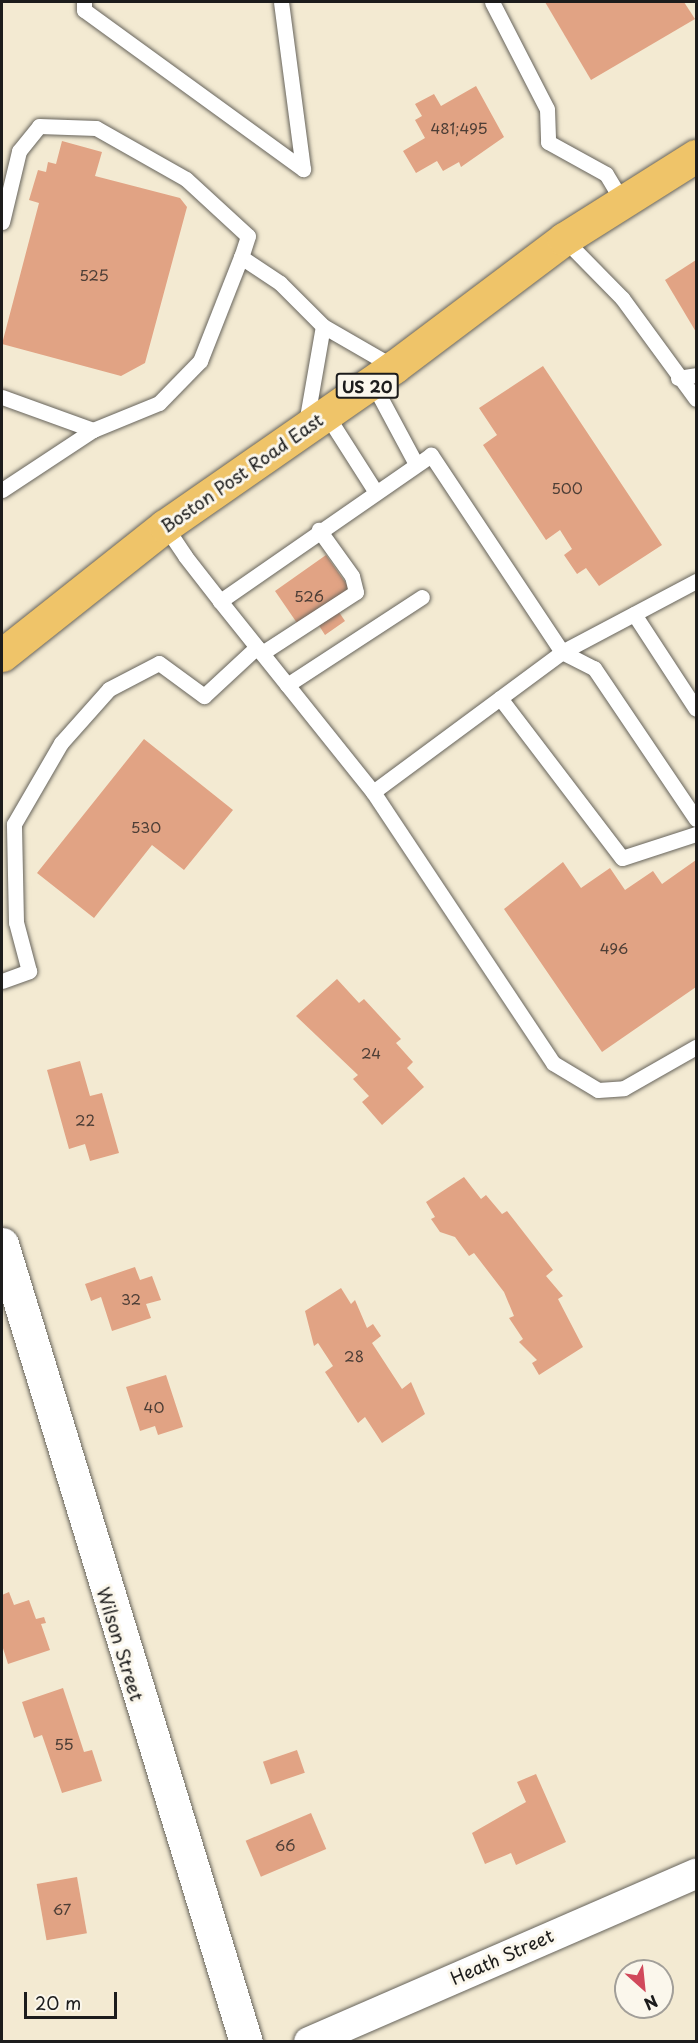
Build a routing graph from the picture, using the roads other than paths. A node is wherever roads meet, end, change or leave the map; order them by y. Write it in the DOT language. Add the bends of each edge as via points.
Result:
graph roads {
  1 [pos="84,2"];
  2 [pos="281,2"];
  3 [pos="492,2"];
  4 [pos="696,156"];
  5 [pos="622,201"];
  6 [pos="2,222"];
  7 [pos="564,239"];
  8 [pos="241,257"];
  9 [pos="323,326"];
  10 [pos="383,374"];
  11 [pos="696,375"];
  12 [pos="678,378"];
  13 [pos="2,398"];
  14 [pos="696,399"];
  15 [pos="316,422"];
  16 [pos="93,430"];
  17 [pos="416,464"];
  18 [pos="2,490"];
  19 [pos="375,491"];
  20 [pos="165,526"];
  21 [pos="319,530"];
  22 [pos="696,581"];
  23 [pos="422,597"];
  24 [pos="220,601"];
  25 [pos="634,614"];
  26 [pos="8,642"];
  27 [pos="259,650"];
  28 [pos="562,652"];
  29 [pos="287,685"];
  30 [pos="500,698"];
  31 [pos="696,709"];
  32 [pos="373,792"];
  33 [pos="696,819"];
  34 [pos="696,834"];
  35 [pos="2,981"];
  36 [pos="696,1047"];
  37 [pos="2,1244"];
  38 [pos="696,1874"];
  39 [pos="246,2042"];
  40 [pos="309,2042"];
  1 -- 2 [label="lane" via="84,10 303,169"];
  3 -- 5 [label="lane" via="547,109 548,142 606,174"];
  4 -- 5 [label="main road, Boston Post Road East / US 20"];
  5 -- 7 [label="main road, Boston Post Road East / US 20"];
  6 -- 8 [label="lane" via="19,151 39,126 96,128 186,179 248,236"];
  7 -- 10 [label="main road, Boston Post Road East / US 20"];
  7 -- 12 [label="lane" via="622,298"];
  8 -- 9 [label="lane" via="280,283"];
  8 -- 16 [label="lane" via="200,361 159,403"];
  9 -- 10 [label="lane"];
  9 -- 15 [label="lane"];
  10 -- 15 [label="main road, Boston Post Road East / US 20"];
  10 -- 17 [label="lane"];
  11 -- 12 [label="lane"];
  12 -- 14 [label="lane"];
  13 -- 16 [label="lane"];
  15 -- 19 [label="lane"];
  15 -- 20 [label="main road, Boston Post Road East / US 20"];
  16 -- 18 [label="lane"];
  17 -- 19 [label="lane"];
  17 -- 28 [label="lane" via="431,455"];
  19 -- 21 [label="lane"];
  20 -- 24 [label="lane"];
  20 -- 26 [label="main road, Boston Post Road East / US 20"];
  21 -- 24 [label="lane"];
  21 -- 27 [label="lane" via="352,576 356,592"];
  22 -- 25 [label="lane"];
  23 -- 29 [label="lane"];
  24 -- 27 [label="lane"];
  25 -- 28 [label="lane"];
  25 -- 31 [label="lane"];
  27 -- 29 [label="lane"];
  27 -- 35 [label="lane" via="204,696 159,663 109,689 61,743 14,824 16,922 29,971"];
  28 -- 30 [label="lane"];
  28 -- 33 [label="lane" via="594,668"];
  29 -- 32 [label="lane"];
  30 -- 32 [label="lane"];
  30 -- 34 [label="lane" via="622,858"];
  32 -- 36 [label="lane" via="553,1063 598,1090 624,1088"];
  37 -- 39 [label="street, Wilson Street"];
  38 -- 40 [label="street, Heath Street"];
}
